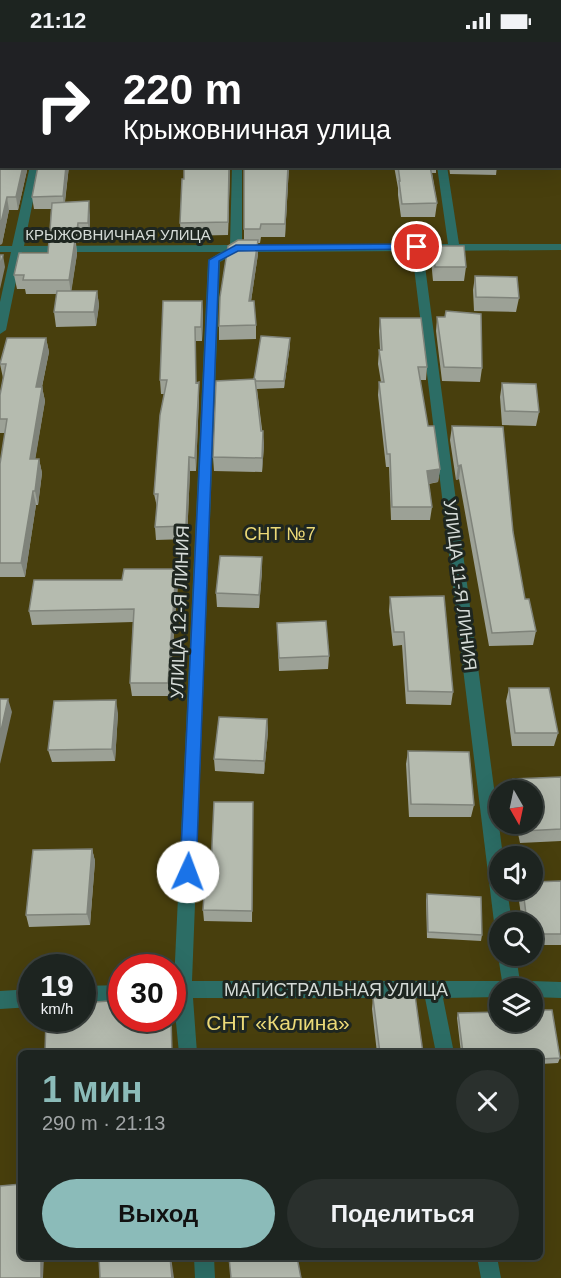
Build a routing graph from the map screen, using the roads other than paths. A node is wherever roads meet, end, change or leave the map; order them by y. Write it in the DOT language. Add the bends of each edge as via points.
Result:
graph roads {
  1 [pos="35,168"];
  2 [pos="237,168"];
  3 [pos="442,168"];
  4 [pos="417,247"];
  5 [pos="561,247"];
  6 [pos="236,248"];
  7 [pos="454,248"];
  8 [pos="0,249"];
  9 [pos="17,249"];
  10 [pos="0,330"];
  11 [pos="502,912"];
  12 [pos="180,954"];
  13 [pos="489,989"];
  14 [pos="543,989"];
  15 [pos="186,990"];
  16 [pos="561,990"];
  17 [pos="433,991"];
  18 [pos="18,999"];
  19 [pos="0,1000"];
  20 [pos="185,1032"];
  21 [pos="188,1050"];
  22 [pos="444,1050"];
  23 [pos="204,1260"];
  24 [pos="488,1260"];
  25 [pos="206,1278"];
  26 [pos="491,1278"];
  1 -- 9 [label="street"];
  2 -- 6 [label="street"];
  3 -- 7 [label="street"];
  4 -- 6 [label="street, КРЫЖОВНИЧНАЯ УЛИЦА"];
  4 -- 7 [label="street, КРЫЖОВНИЧНАЯ УЛИЦА"];
  4 -- 11 [label="street, УЛИЦА 11-Я ЛИНИЯ"];
  5 -- 7 [label="street, КРЫЖОВНИЧНАЯ УЛИЦА"];
  6 -- 9 [label="street, КРЫЖОВНИЧНАЯ УЛИЦА"];
  6 -- 12 [label="street, УЛИЦА 12-Я ЛИНИЯ" via="214,260"];
  8 -- 9 [label="street, КРЫЖОВНИЧНАЯ УЛИЦА"];
  9 -- 10 [label="street"];
  13 -- 17 [label="street, МАГИСТРАЛЬНАЯ УЛИЦА"];
  14 -- 16 [label="street"];
  15 -- 17 [label="street, МАГИСТРАЛЬНАЯ УЛИЦА"];
  17 -- 22 [label="street"];
  18 -- 19 [label="street"];
  20 -- 21 [label="street"];
  23 -- 25 [label="street"];
  24 -- 26 [label="street"];
}
